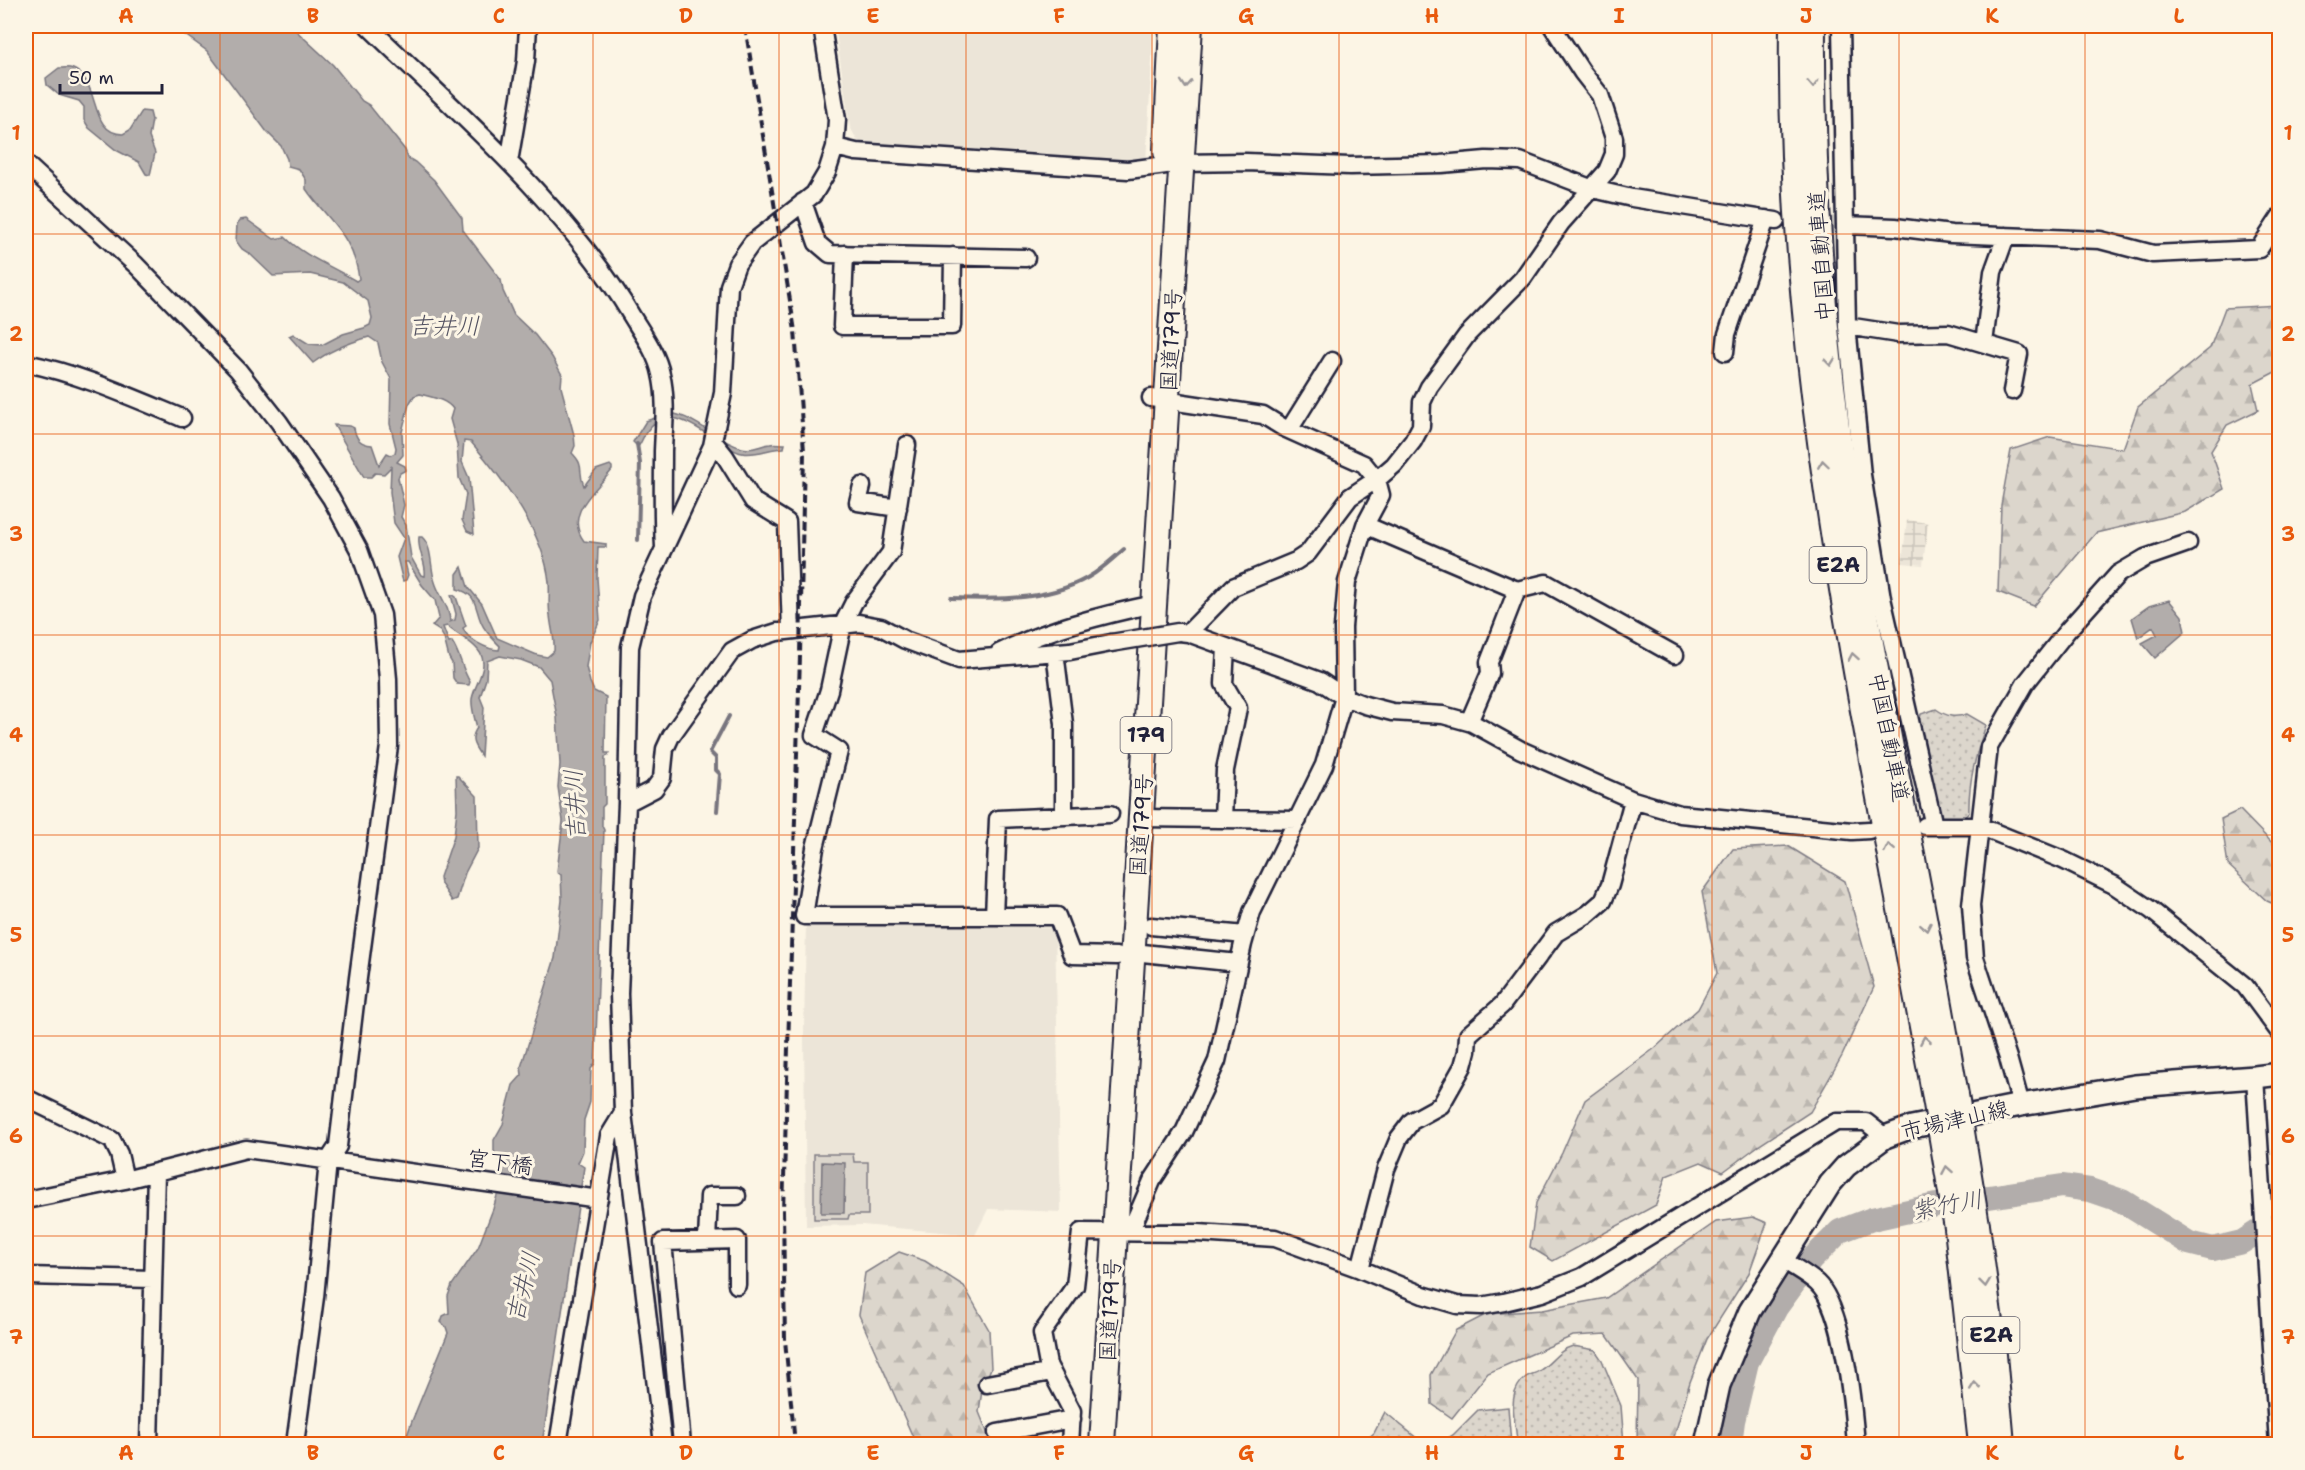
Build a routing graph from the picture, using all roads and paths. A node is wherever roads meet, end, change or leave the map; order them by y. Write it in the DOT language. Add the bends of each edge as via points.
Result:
graph roads {
  1 [pos="368,26"];
  2 [pos="528,26"];
  3 [pos="822,26"];
  4 [pos="1172,26"];
  5 [pos="1190,26"];
  6 [pos="1552,26"];
  7 [pos="1792,26"];
  8 [pos="1813,26"];
  9 [pos="1841,26"];
  10 [pos="835,147"];
  11 [pos="509,162"];
  12 [pos="1173,163"];
  13 [pos="26,164"];
  14 [pos="26,177"];
  15 [pos="50,186"];
  16 [pos="1593,189"];
  17 [pos="803,202"];
  18 [pos="2280,217"];
  19 [pos="1845,225"];
  20 [pos="2006,236"];
  21 [pos="845,254"];
  22 [pos="953,256"];
  23 [pos="1026,258"];
  24 [pos="1847,326"];
  25 [pos="1984,344"];
  26 [pos="1725,352"];
  27 [pos="1332,361"];
  28 [pos="26,363"];
  29 [pos="2012,391"];
  30 [pos="1159,399"];
  31 [pos="182,418"];
  32 [pos="1289,430"];
  33 [pos="713,441"];
  34 [pos="907,445"];
  35 [pos="1377,480"];
  36 [pos="862,486"];
  37 [pos="898,508"];
  38 [pos="1365,525"];
  39 [pos="2188,543"];
  40 [pos="664,548"];
  41 [pos="1517,590"];
  42 [pos="1146,606"];
  43 [pos="843,624"];
  44 [pos="791,630"];
  45 [pos="1183,632"];
  46 [pos="1226,647"];
  47 [pos="1055,652"];
  48 [pos="1675,655"];
  49 [pos="990,657"];
  50 [pos="1344,697"];
  51 [pos="1469,722"];
  52 [pos="1633,800"];
  53 [pos="627,803"];
  54 [pos="1110,814"];
  55 [pos="1064,816"];
  56 [pos="1141,818"];
  57 [pos="1223,819"];
  58 [pos="1298,820"];
  59 [pos="1979,826"];
  60 [pos="1869,830"];
  61 [pos="994,916"];
  62 [pos="1151,926"];
  63 [pos="1245,935"];
  64 [pos="1125,954"];
  65 [pos="1238,963"];
  66 [pos="2280,1033"];
  67 [pos="2280,1074"];
  68 [pos="2255,1077"];
  69 [pos="1946,1096"];
  70 [pos="26,1098"];
  71 [pos="2021,1105"];
  72 [pos="623,1113"];
  73 [pos="1885,1137"];
  74 [pos="328,1161"];
  75 [pos="156,1172"];
  76 [pos="125,1180"];
  77 [pos="737,1196"];
  78 [pos="599,1199"];
  79 [pos="26,1200"];
  80 [pos="1967,1227"];
  81 [pos="1114,1231"];
  82 [pos="707,1241"];
  83 [pos="1788,1263"];
  84 [pos="1360,1269"];
  85 [pos="26,1276"];
  86 [pos="153,1279"];
  87 [pos="737,1286"];
  88 [pos="669,1306"];
  89 [pos="648,1307"];
  90 [pos="1052,1372"];
  91 [pos="987,1384"];
  92 [pos="1072,1419"];
  93 [pos="997,1433"];
  94 [pos="149,1444"];
  95 [pos="295,1444"];
  96 [pos="558,1444"];
  97 [pos="663,1444"];
  98 [pos="682,1444"];
  99 [pos="1070,1444"];
  100 [pos="1085,1444"];
  101 [pos="1102,1444"];
  102 [pos="1706,1444"];
  103 [pos="1856,1444"];
  104 [pos="1981,1444"];
  105 [pos="2002,1444"];
  106 [pos="2278,1444"];
  1 -- 11 [label="street"];
  2 -- 11 [label="street"];
  3 -- 10 [label="street" via="837,120"];
  4 -- 12 [label="highway, 国道179号 / 179"];
  5 -- 12 [label="highway, 国道179号 / 179, one-way"];
  6 -- 16 [label="street" via="1600,95 1614,138 1614,154"];
  69 -- 7 [label="highway, 中国自動車道 / E2A, one-way" via="1858,686 1818,432 1795,188"];
  8 -- 69 [label="highway, 中国自動車道 / E2A, one-way" via="1816,188 1837,428 1878,682 1934,967"];
  9 -- 19 [label="street"];
  10 -- 12 [label="street" via="856,152 1128,170"];
  10 -- 17 [label="street" via="827,172 814,194"];
  11 -- 40 [label="street" via="609,278 654,353 665,400"];
  12 -- 16 [label="street" via="1350,166 1520,161"];
  12 -- 30 [label="highway, 国道179号 / 179"];
  13 -- 15 [label="street"];
  14 -- 15 [label="street"];
  15 -- 74 [label="street" via="238,370 279,422 331,498 353,540 382,615 389,746 338,1146"];
  16 -- 26 [label="street" via="1771,220 1727,334"];
  16 -- 35 [label="street" via="1562,223 1523,278 1467,335 1429,387 1413,441"];
  17 -- 21 [label="street" via="817,243 830,254"];
  17 -- 33 [label="street" via="752,243 737,264 729,286 723,393"];
  18 -- 20 [label="street" via="2259,249 2153,254 2100,240"];
  19 -- 20 [label="street"];
  19 -- 24 [label="street"];
  20 -- 25 [label="street" via="1993,272"];
  21 -- 22 [label="street"];
  21 -- 22 [label="street" via="842,326 952,326"];
  22 -- 23 [label="street"];
  24 -- 25 [label="street" via="1898,334 1948,333"];
  24 -- 59 [label="street" via="1862,475 1882,598 1929,826"];
  25 -- 29 [label="street" via="2019,354"];
  27 -- 32 [label="street"];
  28 -- 31 [label="street" via="100,384"];
  30 -- 32 [label="street" via="1263,415"];
  30 -- 42 [label="highway, 国道179号 / 179"];
  32 -- 35 [label="street" via="1364,464"];
  33 -- 40 [label="street"];
  33 -- 44 [label="street" via="753,501 787,522"];
  34 -- 37 [label="street"];
  35 -- 38 [label="street" via="1381,495"];
  35 -- 45 [label="street" via="1350,496 1308,553 1233,587"];
  36 -- 37 [label="street" via="858,502"];
  37 -- 43 [label="street" via="891,552 854,602"];
  38 -- 41 [label="street"];
  38 -- 50 [label="street" via="1347,582"];
  39 -- 59 [label="street" via="2145,558 2118,574 2025,684 1989,747"];
  40 -- 53 [label="street" via="642,596 630,647"];
  41 -- 48 [label="street" via="1546,583"];
  41 -- 51 [label="street"];
  42 -- 49 [label="street" via="1024,640"];
  42 -- 56 [label="highway, 国道179号 / 179"];
  42 -- 64 [label="highway, 国道179号 / 179"];
  43 -- 44 [label="street"];
  43 -- 49 [label="street" via="881,627 959,660"];
  43 -- 61 [label="street" via="829,690 814,735 839,751 815,848 804,916"];
  44 -- 53 [label="street" via="764,635 732,651 671,736 665,749 662,778 654,789"];
  45 -- 46 [label="street"];
  45 -- 47 [label="street, bridge"];
  46 -- 50 [label="street" via="1320,681"];
  46 -- 57 [label="street" via="1224,684 1238,708 1225,770"];
  47 -- 49 [label="street"];
  47 -- 55 [label="street" via="1064,724"];
  50 -- 51 [label="street" via="1392,712 1443,715"];
  50 -- 58 [label="street" via="1324,765"];
  51 -- 52 [label="street"];
  52 -- 60 [label="street" via="1680,814"];
  52 -- 84 [label="street" via="1603,901 1556,933 1502,1005 1468,1035 1463,1066 1441,1105 1412,1121 1399,1138 1386,1169"];
  53 -- 72 [label="street" via="619,993"];
  54 -- 55 [label="street"];
  55 -- 61 [label="street" via="998,819"];
  56 -- 57 [label="street"];
  56 -- 64 [label="highway, 国道179号 / 179"];
  57 -- 58 [label="street"];
  58 -- 63 [label="street" via="1252,912"];
  59 -- 66 [label="street" via="2063,860 2114,885 2151,910 2245,986"];
  59 -- 71 [label="street" via="1971,905 1975,958"];
  61 -- 64 [label="street" via="1058,916 1072,955"];
  62 -- 63 [label="street"];
  63 -- 65 [label="street"];
  64 -- 65 [label="street"];
  64 -- 81 [label="highway, 国道179号 / 179"];
  65 -- 81 [label="street" via="1217,1061 1184,1132"];
  67 -- 68 [label="main road, 市場津山線"];
  68 -- 71 [label="main road, 市場津山線" via="2135,1086"];
  68 -- 106 [label="street"];
  69 -- 80 [label="highway, 中国自動車道 / E2A, bridge"];
  70 -- 76 [label="street" via="112,1140"];
  71 -- 73 [label="main road, 市場津山線" via="1912,1127"];
  72 -- 78 [label="street" via="609,1136"];
  72 -- 89 [label="street"];
  73 -- 83 [label="main road, 市場津山線" via="1846,1166 1830,1184"];
  73 -- 84 [label="street" via="1866,1122 1836,1122 1582,1277 1542,1293 1481,1306 1457,1305"];
  74 -- 75 [label="street, 宮下橋" via="246,1149"];
  74 -- 78 [label="street, 宮下橋"];
  74 -- 95 [label="street"];
  75 -- 76 [label="street, 宮下橋"];
  75 -- 86 [label="street"];
  76 -- 79 [label="street, 宮下橋"];
  77 -- 82 [label="street" via="709,1196"];
  78 -- 96 [label="street"];
  104 -- 80 [label="highway, 中国自動車道 / E2A, one-way"];
  80 -- 105 [label="highway, 中国自動車道 / E2A, one-way" via="1993,1344"];
  81 -- 84 [label="street" via="1275,1238"];
  81 -- 90 [label="street" via="1081,1232 1075,1286 1042,1333"];
  81 -- 100 [label="highway, 国道179号 / 179"];
  81 -- 101 [label="highway, 国道179号 / 179"];
  82 -- 87 [label="street" via="737,1240"];
  82 -- 88 [label="street" via="663,1242"];
  83 -- 102 [label="main road, 市場津山線" via="1750,1311 1719,1385"];
  83 -- 103 [label="street" via="1818,1284 1831,1305 1852,1390"];
  85 -- 86 [label="street"];
  86 -- 94 [label="street"];
  88 -- 89 [label="street"];
  88 -- 98 [label="street"];
  89 -- 97 [label="street"];
  90 -- 91 [label="street"];
  90 -- 92 [label="street" via="1072,1411"];
  92 -- 93 [label="street"];
  92 -- 99 [label="street"];
}
